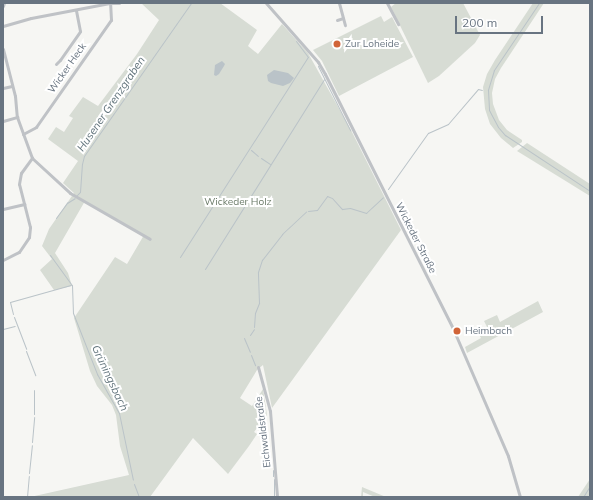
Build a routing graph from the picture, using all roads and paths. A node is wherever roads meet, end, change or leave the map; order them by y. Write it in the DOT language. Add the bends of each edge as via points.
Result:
graph roads {
  1 [pos="4,3"];
  2 [pos="88,3"];
  3 [pos="111,3"];
  4 [pos="120,3"];
  5 [pos="266,3"];
  6 [pos="339,3"];
  7 [pos="387,3"];
  8 [pos="3,6"];
  9 [pos="89,8"];
  10 [pos="76,10"];
  11 [pos="343,18"];
  12 [pos="337,20"];
  13 [pos="398,24"];
  14 [pos="345,25"];
  15 [pos="3,26"];
  16 [pos="3,49"];
  17 [pos="56,64"];
  18 [pos="12,86"];
  19 [pos="3,88"];
  20 [pos="17,117"];
  21 [pos="3,121"];
  22 [pos="23,134"];
  23 [pos="32,158"];
  24 [pos="24,204"];
  25 [pos="3,209"];
  26 [pos="150,239"];
  27 [pos="3,260"];
  28 [pos="258,367"];
  29 [pos="276,497"];
  30 [pos="520,497"];
  1 -- 8 [label="street"];
  2 -- 9 [label="street"];
  3 -- 4 [label="street"];
  3 -- 9 [label="street"];
  3 -- 22 [label="street, Wicker Heck" via="111,20 36,127"];
  5 -- 30 [label="street, Wickeder Straße" via="318,62 325,74 454,331 508,456"];
  6 -- 11 [label="street"];
  7 -- 13 [label="street"];
  9 -- 10 [label="street"];
  10 -- 15 [label="street"];
  10 -- 17 [label="street" via="80,31"];
  11 -- 12 [label="street"];
  11 -- 14 [label="street"];
  16 -- 18 [label="street"];
  18 -- 19 [label="street"];
  18 -- 20 [label="street"];
  20 -- 21 [label="street"];
  20 -- 22 [label="street"];
  22 -- 23 [label="street"];
  23 -- 24 [label="street" via="19,179"];
  23 -- 26 [label="street" via="73,195"];
  24 -- 25 [label="street"];
  24 -- 27 [label="street" via="30,227 29,238 20,252"];
  28 -- 29 [label="street, Eichwaldstraße" via="270,411"];
}
